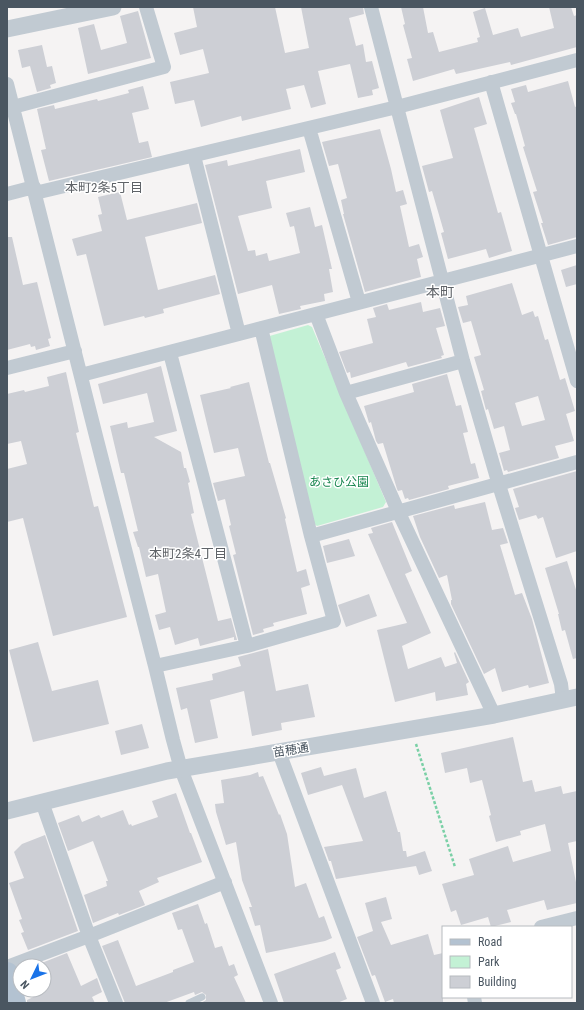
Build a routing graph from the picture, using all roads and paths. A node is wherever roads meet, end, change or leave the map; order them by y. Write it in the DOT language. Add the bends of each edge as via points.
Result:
graph roads {
  1 [pos="113,7"];
  2 [pos="146,7"];
  3 [pos="371,7"];
  4 [pos="7,29"];
  5 [pos="577,60"];
  6 [pos="491,82"];
  7 [pos="7,84"];
  8 [pos="13,107"];
  9 [pos="397,107"];
  10 [pos="309,128"];
  11 [pos="194,156"];
  12 [pos="34,190"];
  13 [pos="7,194"];
  14 [pos="577,246"];
  15 [pos="541,256"];
  16 [pos="442,281"];
  17 [pos="359,302"];
  18 [pos="316,314"];
  19 [pos="261,328"];
  20 [pos="240,334"];
  21 [pos="75,351"];
  22 [pos="170,353"];
  23 [pos="463,361"];
  24 [pos="7,368"];
  25 [pos="81,375"];
  26 [pos="577,381"];
  27 [pos="346,393"];
  28 [pos="577,462"];
  29 [pos="499,485"];
  30 [pos="398,511"];
  31 [pos="310,536"];
  32 [pos="247,646"];
  33 [pos="155,666"];
  34 [pos="570,698"];
  35 [pos="494,715"];
  36 [pos="415,740"];
  37 [pos="279,752"];
  38 [pos="181,769"];
  39 [pos="42,802"];
  40 [pos="7,811"];
  41 [pos="455,867"];
  42 [pos="225,882"];
  43 [pos="577,918"];
  44 [pos="545,926"];
  45 [pos="89,936"];
  46 [pos="7,967"];
  47 [pos="7,972"];
  48 [pos="202,997"];
  49 [pos="15,1003"];
  50 [pos="116,1003"];
  51 [pos="189,1003"];
  52 [pos="271,1003"];
  53 [pos="373,1003"];
  1 -- 4 [label="street"];
  2 -- 8 [label="street" via="164,67"];
  3 -- 9 [label="street"];
  5 -- 6 [label="street"];
  6 -- 9 [label="street"];
  6 -- 15 [label="street"];
  7 -- 8 [label="street"];
  8 -- 12 [label="street"];
  9 -- 10 [label="street"];
  9 -- 16 [label="street"];
  10 -- 11 [label="street"];
  10 -- 17 [label="street"];
  11 -- 12 [label="street"];
  11 -- 20 [label="street"];
  12 -- 13 [label="street"];
  12 -- 21 [label="street"];
  14 -- 15 [label="street"];
  15 -- 16 [label="street"];
  15 -- 26 [label="street"];
  16 -- 17 [label="street"];
  16 -- 23 [label="street"];
  17 -- 18 [label="street"];
  18 -- 19 [label="street"];
  18 -- 27 [label="street"];
  19 -- 20 [label="street"];
  19 -- 31 [label="street"];
  20 -- 22 [label="street"];
  21 -- 24 [label="street"];
  21 -- 25 [label="street"];
  22 -- 25 [label="street"];
  22 -- 32 [label="street"];
  23 -- 27 [label="street"];
  23 -- 29 [label="street"];
  25 -- 33 [label="street"];
  27 -- 30 [label="street"];
  28 -- 29 [label="street"];
  29 -- 30 [label="street"];
  29 -- 34 [label="street" via="561,684"];
  30 -- 31 [label="street"];
  30 -- 35 [label="street"];
  31 -- 32 [label="street" via="334,621"];
  32 -- 33 [label="street"];
  33 -- 38 [label="street"];
  34 -- 35 [label="street, 苗穂通"];
  35 -- 37 [label="street, 苗穂通"];
  36 -- 41 [label="path"];
  37 -- 38 [label="street, 苗穂通"];
  37 -- 53 [label="street"];
  38 -- 39 [label="street, 苗穂通"];
  38 -- 42 [label="street"];
  39 -- 40 [label="street, 苗穂通"];
  39 -- 45 [label="street"];
  42 -- 45 [label="street"];
  42 -- 52 [label="street"];
  43 -- 44 [label="street"];
  45 -- 46 [label="street"];
  45 -- 50 [label="street"];
  47 -- 49 [label="main road"];
  48 -- 51 [label="lane"];
}
